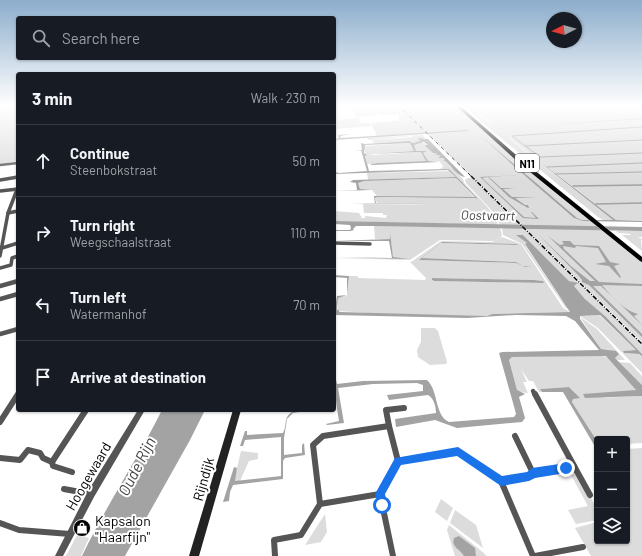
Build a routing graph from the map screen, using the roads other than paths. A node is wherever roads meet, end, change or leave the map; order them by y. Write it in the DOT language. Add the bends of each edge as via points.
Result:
graph roads {
  1 [pos="487,131"];
  2 [pos="491,131"];
  3 [pos="16,163"];
  4 [pos="0,165"];
  5 [pos="16,177"];
  6 [pos="0,180"];
  7 [pos="16,189"];
  8 [pos="0,191"];
  9 [pos="16,194"];
  10 [pos="16,211"];
  11 [pos="8,213"];
  12 [pos="6,223"];
  13 [pos="0,224"];
  14 [pos="1,238"];
  15 [pos="621,240"];
  16 [pos="336,243"];
  17 [pos="16,244"];
  18 [pos="370,244"];
  19 [pos="2,248"];
  20 [pos="642,254"];
  21 [pos="0,256"];
  22 [pos="16,257"];
  23 [pos="642,260"];
  24 [pos="0,268"];
  25 [pos="16,282"];
  26 [pos="0,286"];
  27 [pos="16,295"];
  28 [pos="0,299"];
  29 [pos="16,330"];
  30 [pos="0,334"];
  31 [pos="533,391"];
  32 [pos="16,397"];
  33 [pos="404,408"];
  34 [pos="85,412"];
  35 [pos="141,412"];
  36 [pos="236,412"];
  37 [pos="0,422"];
  38 [pos="389,426"];
  39 [pos="515,436"];
  40 [pos="0,458"];
  41 [pos="398,461"];
  42 [pos="52,462"];
  43 [pos="574,466"];
  44 [pos="72,472"];
  45 [pos="532,473"];
  46 [pos="501,482"];
  47 [pos="64,488"];
  48 [pos="91,494"];
  49 [pos="380,494"];
  50 [pos="590,495"];
  51 [pos="320,504"];
  52 [pos="0,523"];
  53 [pos="70,534"];
  54 [pos="583,547"];
  55 [pos="59,556"];
  56 [pos="194,556"];
  57 [pos="275,556"];
  58 [pos="394,556"];
  59 [pos="534,556"];
  1 -- 15 [label="highway, N11" via="521,162"];
  2 -- 15 [label="highway, N11"];
  3 -- 4 [label="street"];
  5 -- 6 [label="street"];
  7 -- 8 [label="street"];
  9 -- 11 [label="street"];
  10 -- 11 [label="street"];
  11 -- 12 [label="street"];
  12 -- 13 [label="street"];
  12 -- 14 [label="street"];
  14 -- 19 [label="street"];
  15 -- 20 [label="highway, N11"];
  15 -- 23 [label="highway, N11"];
  16 -- 18 [label="street"];
  17 -- 19 [label="street"];
  19 -- 21 [label="street"];
  22 -- 24 [label="street" via="12,258 11,265"];
  25 -- 26 [label="street"];
  27 -- 28 [label="street"];
  29 -- 30 [label="street"];
  31 -- 43 [label="street"];
  32 -- 37 [label="street"];
  33 -- 38 [label="street" via="386,410"];
  34 -- 42 [label="street"];
  35 -- 48 [label="street, Hoogewaard"];
  36 -- 56 [label="main road, Rijndijk"];
  38 -- 41 [label="street"];
  38 -- 51 [label="street" via="323,436 313,445"];
  39 -- 45 [label="street"];
  40 -- 42 [label="street" via="20,460 28,450"];
  41 -- 46 [label="street" via="458,452"];
  41 -- 49 [label="street"];
  42 -- 44 [label="street" via="53,466"];
  43 -- 45 [label="street"];
  43 -- 50 [label="street"];
  45 -- 46 [label="street" via="529,477"];
  46 -- 59 [label="street"];
  47 -- 48 [label="street"];
  48 -- 53 [label="street, Hoogewaard"];
  49 -- 51 [label="street"];
  49 -- 58 [label="street"];
  51 -- 57 [label="street" via="301,535 274,540"];
  52 -- 53 [label="street" via="19,530"];
  53 -- 55 [label="street, Hoogewaard"];
  54 -- 59 [label="street"];
}
